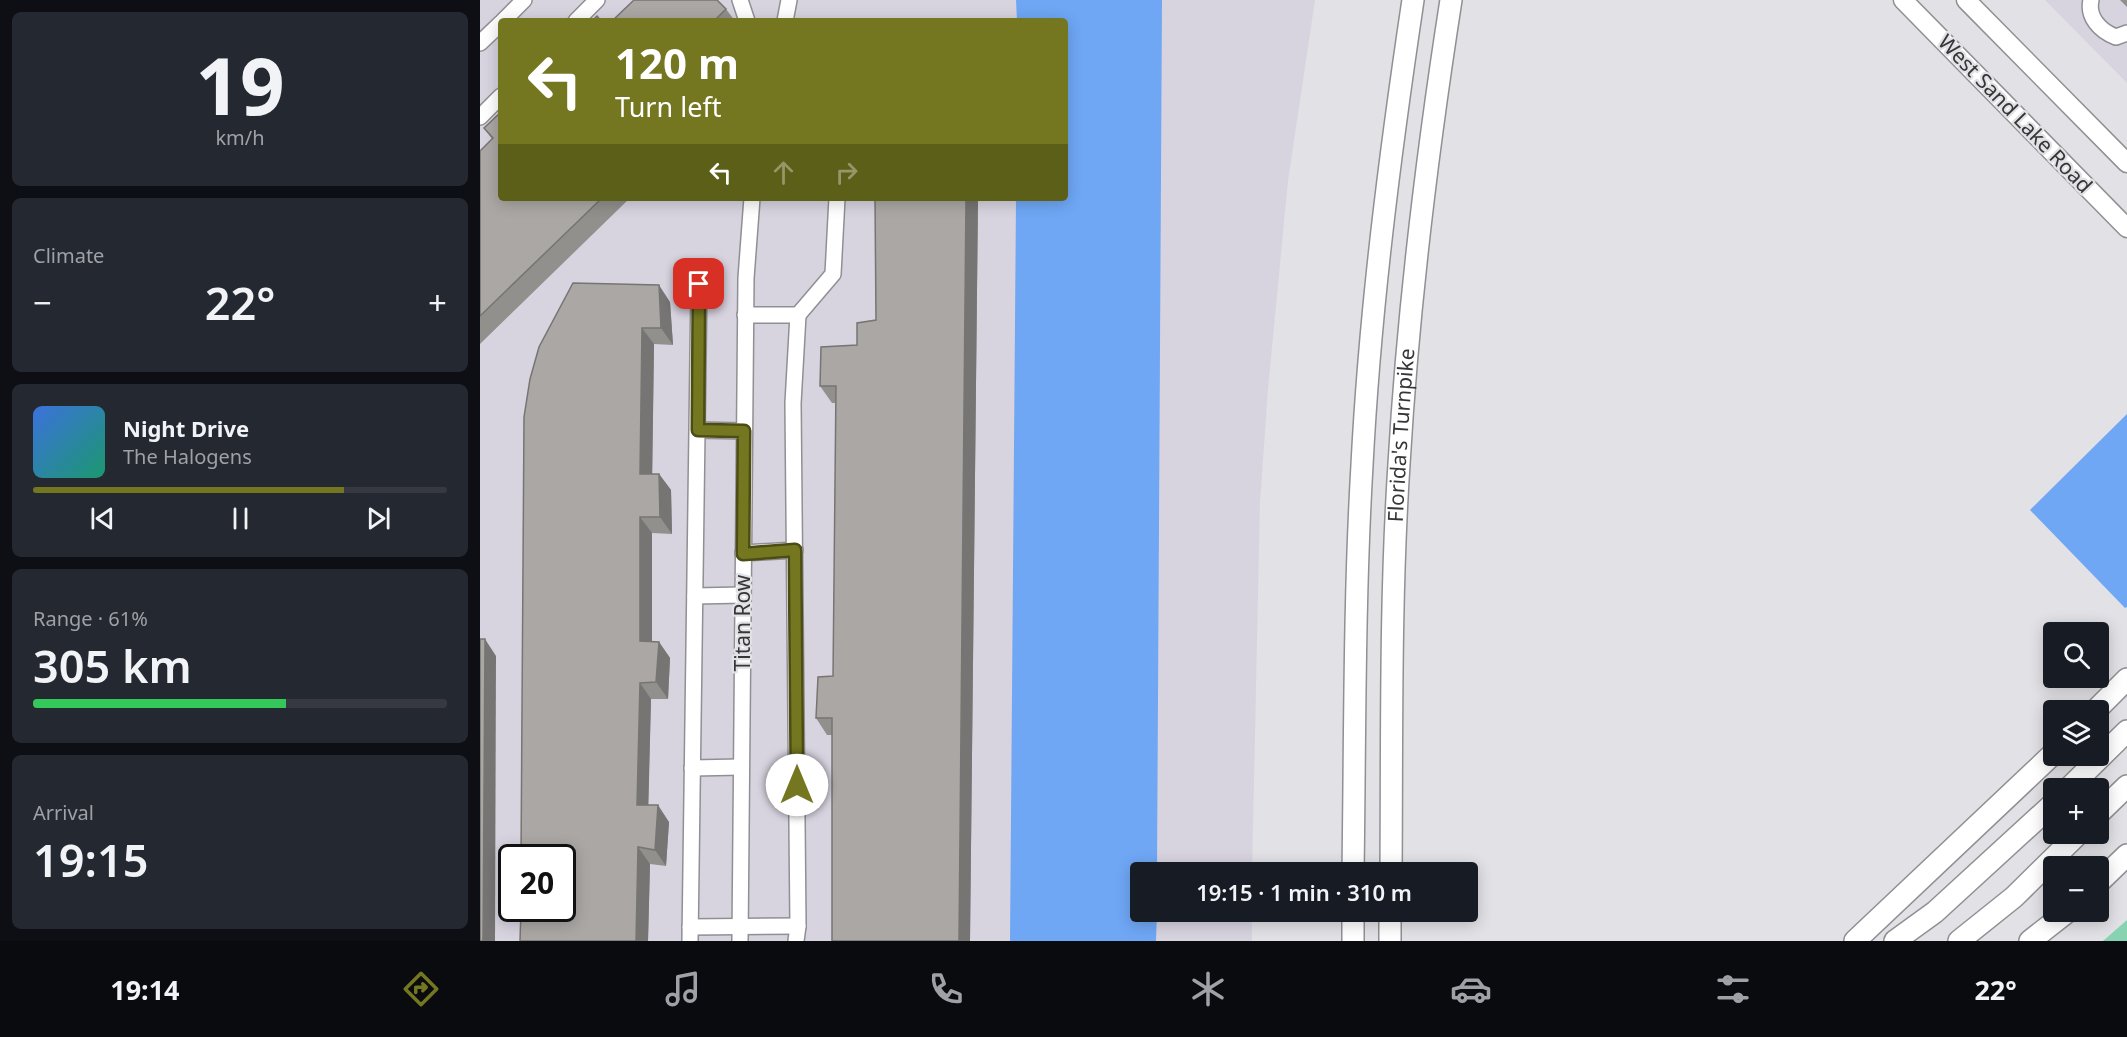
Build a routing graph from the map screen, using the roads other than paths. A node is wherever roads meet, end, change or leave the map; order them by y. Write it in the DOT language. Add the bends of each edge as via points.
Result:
graph roads {
  1 [pos="524,0"];
  2 [pos="597,0"];
  3 [pos="740,0"];
  4 [pos="789,0"];
  5 [pos="1413,0"];
  6 [pos="1451,0"];
  7 [pos="1903,0"];
  8 [pos="1966,0"];
  9 [pos="2091,0"];
  10 [pos="508,18"];
  11 [pos="579,18"];
  12 [pos="746,18"];
  13 [pos="786,18"];
  14 [pos="498,29"];
  15 [pos="2127,33"];
  16 [pos="480,43"];
  17 [pos="498,99"];
  18 [pos="480,117"];
  19 [pos="2127,163"];
  20 [pos="752,201"];
  21 [pos="837,201"];
  22 [pos="2127,228"];
  23 [pos="699,284"];
  24 [pos="746,315"];
  25 [pos="798,315"];
  26 [pos="698,430"];
  27 [pos="744,431"];
  28 [pos="795,550"];
  29 [pos="743,554"];
  30 [pos="743,595"];
  31 [pos="695,596"];
  32 [pos="2127,679"];
  33 [pos="2106,700"];
  34 [pos="2127,731"];
  35 [pos="2043,764"];
  36 [pos="741,767"];
  37 [pos="692,768"];
  38 [pos="2079,778"];
  39 [pos="2127,786"];
  40 [pos="2109,803"];
  41 [pos="2043,813"];
  42 [pos="2068,844"];
  43 [pos="2127,855"];
  44 [pos="1353,862"];
  45 [pos="1391,862"];
  46 [pos="2109,872"];
  47 [pos="1353,922"];
  48 [pos="1390,922"];
  49 [pos="2054,922"];
  50 [pos="797,933"];
  51 [pos="690,934"];
  52 [pos="740,934"];
  53 [pos="1353,941"];
  54 [pos="1390,941"];
  55 [pos="1855,941"];
  56 [pos="1895,941"];
  57 [pos="1959,941"];
  58 [pos="2030,941"];
  1 -- 10 [label="street"];
  2 -- 11 [label="street"];
  3 -- 12 [label="street"];
  4 -- 13 [label="street"];
  5 -- 44 [label="highway, Florida's Turnpike" via="1377,264 1362,464"];
  6 -- 45 [label="highway, Florida's Turnpike" via="1415,256 1400,444 1392,662"];
  7 -- 22 [label="main road, West Sand Lake Road"];
  8 -- 19 [label="main road"];
  9 -- 15 [label="street" via="2089,10 2104,32 2116,37"];
  14 -- 16 [label="street"];
  17 -- 18 [label="street"];
  20 -- 24 [label="street, Titan Row"];
  21 -- 25 [label="street" via="833,274"];
  23 -- 26 [label="street"];
  24 -- 25 [label="street"];
  24 -- 27 [label="street, Titan Row"];
  25 -- 28 [label="street"];
  26 -- 27 [label="street"];
  26 -- 31 [label="street"];
  27 -- 29 [label="street, Titan Row"];
  28 -- 29 [label="street"];
  28 -- 50 [label="street"];
  29 -- 30 [label="street, Titan Row"];
  30 -- 31 [label="street"];
  30 -- 36 [label="street, Titan Row"];
  31 -- 37 [label="street"];
  32 -- 33 [label="highway"];
  34 -- 38 [label="highway"];
  35 -- 55 [label="highway"];
  36 -- 37 [label="street"];
  36 -- 52 [label="street, Titan Row"];
  37 -- 51 [label="street"];
  39 -- 40 [label="highway"];
  41 -- 56 [label="highway" via="1935,912"];
  42 -- 57 [label="highway" via="2014,897"];
  43 -- 46 [label="highway"];
  47 -- 53 [label="highway"];
  48 -- 54 [label="highway"];
  49 -- 58 [label="highway"];
  50 -- 52 [label="street"];
  51 -- 52 [label="street"];
}
